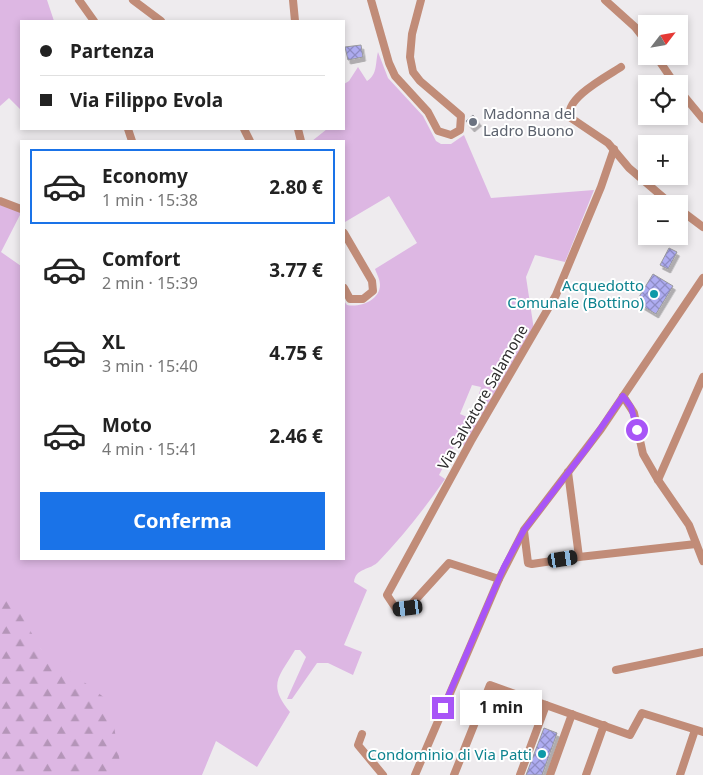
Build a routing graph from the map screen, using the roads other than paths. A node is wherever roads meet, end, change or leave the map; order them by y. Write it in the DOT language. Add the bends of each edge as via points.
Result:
graph roads {
  1 [pos="79,0"];
  2 [pos="133,0"];
  3 [pos="293,0"];
  4 [pos="371,0"];
  5 [pos="421,0"];
  6 [pos="605,0"];
  7 [pos="93,20"];
  8 [pos="160,20"];
  9 [pos="295,20"];
  10 [pos="638,31"];
  11 [pos="621,67"];
  12 [pos="688,101"];
  13 [pos="703,119"];
  14 [pos="614,149"];
  15 [pos="661,195"];
  16 [pos="0,201"];
  17 [pos="20,209"];
  18 [pos="688,216"];
  19 [pos="703,227"];
  20 [pos="345,235"];
  21 [pos="703,278"];
  22 [pos="345,290"];
  23 [pos="703,377"];
  24 [pos="623,396"];
  25 [pos="568,472"];
  26 [pos="658,480"];
  27 [pos="524,530"];
  28 [pos="696,544"];
  29 [pos="579,557"];
  30 [pos="703,561"];
  31 [pos="499,579"];
  32 [pos="703,652"];
  33 [pos="616,670"];
  34 [pos="546,705"];
  35 [pos="572,714"];
  36 [pos="604,725"];
  37 [pos="699,731"];
  38 [pos="362,734"];
  39 [pos="383,775"];
  40 [pos="415,775"];
  41 [pos="454,775"];
  42 [pos="520,775"];
  43 [pos="550,775"];
  44 [pos="586,775"];
  45 [pos="680,775"];
  1 -- 7 [label="street"];
  2 -- 8 [label="street"];
  3 -- 9 [label="street"];
  4 -- 5 [label="street" via="395,76 428,112 438,131 452,135 462,126 459,112 413,72 410,57 412,34"];
  6 -- 10 [label="street"];
  11 -- 14 [label="street" via="581,94 568,113"];
  12 -- 13 [label="street"];
  14 -- 15 [label="street" via="629,168"];
  14 -- 31 [label="street, Via Salvatore Salamone" via="556,295 387,595 397,610 408,608 450,563"];
  16 -- 17 [label="street"];
  18 -- 19 [label="street"];
  20 -- 22 [label="street" via="372,281 373,291 363,299 350,299"];
  21 -- 24 [label="street"];
  23 -- 26 [label="street"];
  24 -- 25 [label="street"];
  24 -- 26 [label="street" via="634,413 643,454"];
  25 -- 27 [label="street"];
  25 -- 29 [label="street"];
  26 -- 28 [label="street" via="682,514"];
  27 -- 29 [label="street" via="528,563"];
  27 -- 31 [label="street"];
  28 -- 29 [label="street"];
  28 -- 30 [label="street"];
  31 -- 40 [label="street"];
  32 -- 33 [label="street"];
  34 -- 35 [label="street"];
  34 -- 41 [label="street" via="490,685"];
  34 -- 42 [label="street"];
  35 -- 36 [label="street"];
  35 -- 43 [label="street"];
  36 -- 37 [label="street" via="630,735 642,713"];
  36 -- 44 [label="street"];
  37 -- 45 [label="street"];
  38 -- 39 [label="street" via="358,745"];
}
